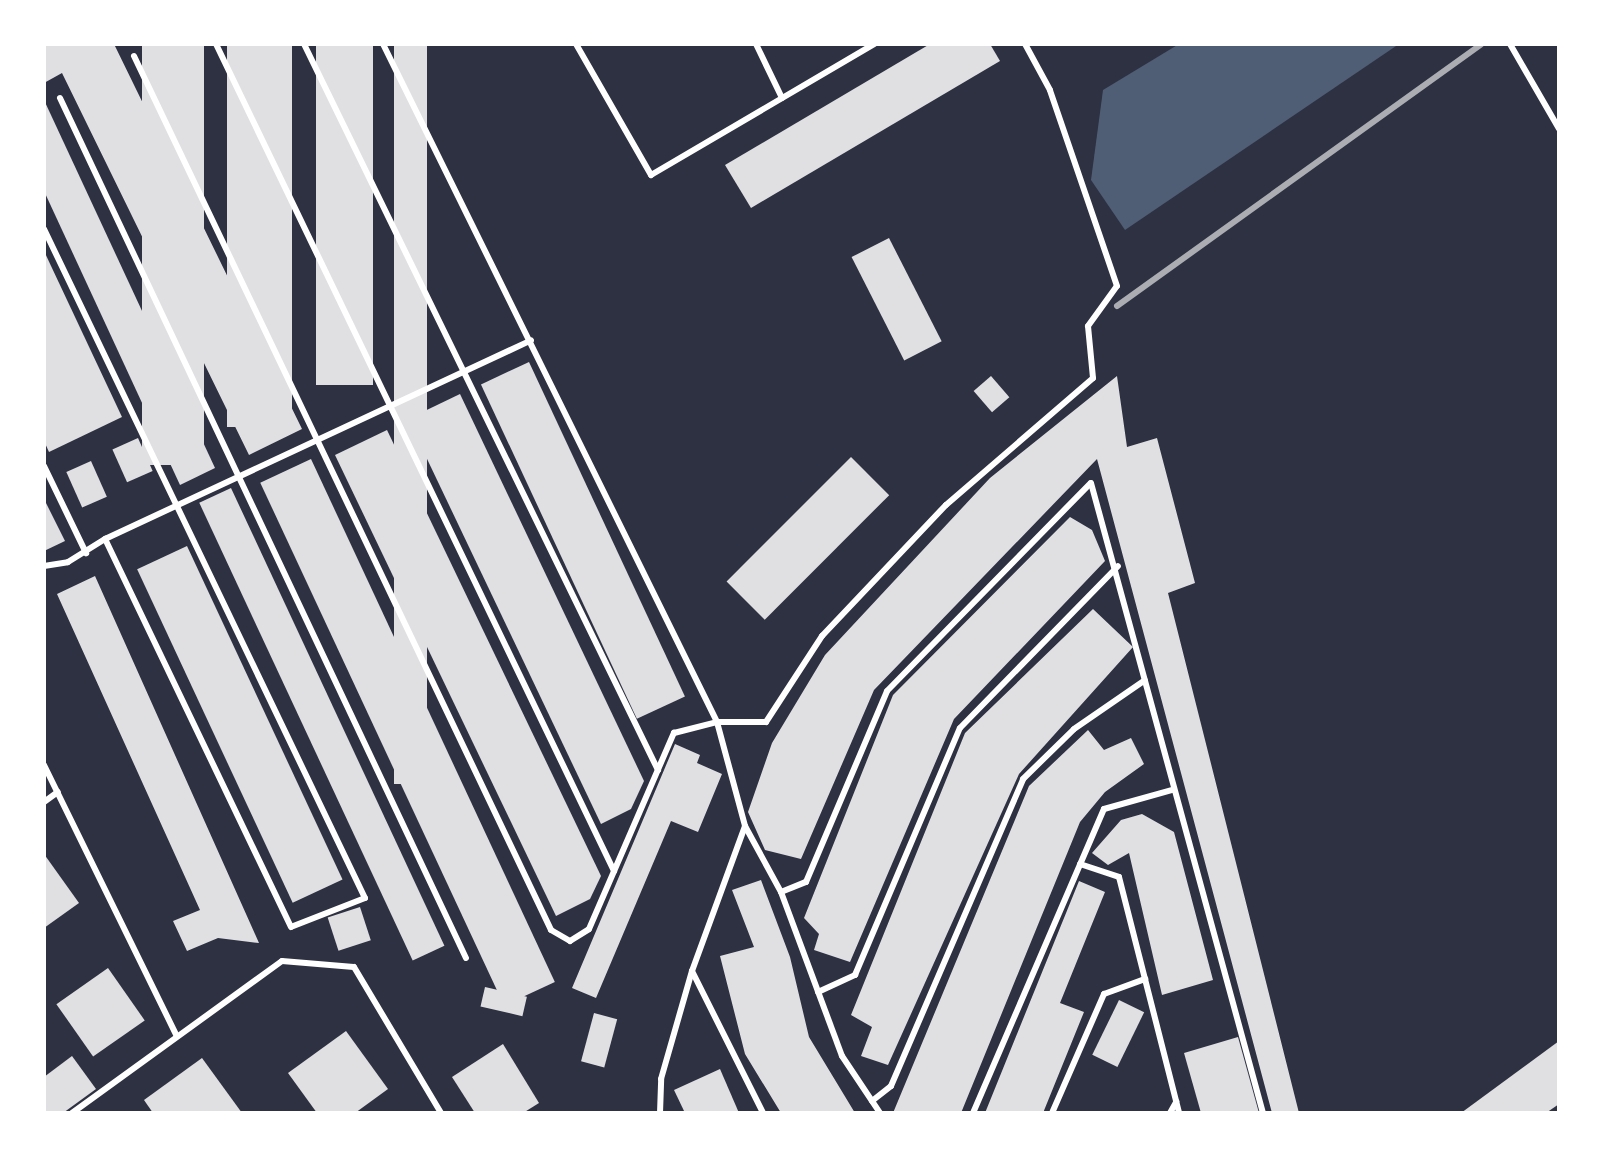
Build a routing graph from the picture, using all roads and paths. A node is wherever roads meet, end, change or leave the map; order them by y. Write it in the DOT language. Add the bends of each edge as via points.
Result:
graph roads {
  1 [pos="216,44"];
  2 [pos="304,44"];
  3 [pos="383,44"];
  4 [pos="576,44"];
  5 [pos="756,44"];
  6 [pos="874,44"];
  7 [pos="1025,44"];
  8 [pos="1510,44"];
  9 [pos="134,56"];
  10 [pos="60,98"];
  11 [pos="782,98"];
  12 [pos="1559,129"];
  13 [pos="44,229"];
  14 [pos="531,340"];
  15 [pos="462,371"];
  16 [pos="393,404"];
  17 [pos="316,441"];
  18 [pos="44,466"];
  19 [pos="239,479"];
  20 [pos="179,508"];
  21 [pos="105,539"];
  22 [pos="86,553"];
  23 [pos="44,566"];
  24 [pos="1118,566"];
  25 [pos="1145,680"];
  26 [pos="717,722"];
  27 [pos="44,765"];
  28 [pos="658,770"];
  29 [pos="1172,790"];
  30 [pos="58,792"];
  31 [pos="44,802"];
  32 [pos="745,826"];
  33 [pos="1080,864"];
  34 [pos="614,871"];
  35 [pos="781,892"];
  36 [pos="466,958"];
  37 [pos="692,971"];
  38 [pos="1145,979"];
  39 [pos="818,992"];
  40 [pos="176,1035"];
  41 [pos="872,1101"];
  42 [pos="1176,1102"];
  43 [pos="72,1113"];
  44 [pos="441,1113"];
  45 [pos="660,1113"];
  46 [pos="763,1113"];
  47 [pos="880,1113"];
  48 [pos="973,1113"];
  49 [pos="1052,1113"];
  50 [pos="1170,1113"];
  51 [pos="1179,1113"];
  52 [pos="1263,1113"];
  1 -- 16 [label="lane"];
  2 -- 15 [label="lane"];
  3 -- 14 [label="lane"];
  4 -- 11 [label="lane" via="651,175"];
  5 -- 11 [label="lane"];
  6 -- 11 [label="lane"];
  7 -- 26 [label="lane" via="1050,90 1117,286 1088,326 1093,378 946,505 822,636 766,722"];
  8 -- 12 [label="lane"];
  9 -- 17 [label="lane"];
  10 -- 19 [label="lane"];
  13 -- 20 [label="lane"];
  14 -- 15 [label="lane"];
  14 -- 26 [label="lane"];
  15 -- 16 [label="lane"];
  15 -- 28 [label="lane"];
  16 -- 17 [label="lane"];
  16 -- 34 [label="lane"];
  17 -- 19 [label="lane"];
  17 -- 34 [label="lane" via="555,936 570,941 584,935"];
  18 -- 22 [label="lane"];
  19 -- 20 [label="lane"];
  19 -- 36 [label="lane"];
  20 -- 21 [label="lane"];
  20 -- 21 [label="lane" via="365,898 291,927"];
  21 -- 22 [label="lane"];
  22 -- 23 [label="lane"];
  24 -- 25 [label="lane"];
  24 -- 35 [label="lane" via="1091,483 887,691 806,882"];
  24 -- 39 [label="lane" via="960,728 855,975"];
  25 -- 29 [label="lane"];
  25 -- 41 [label="lane" via="1074,729 1023,779 891,1086"];
  26 -- 28 [label="lane" via="674,733"];
  26 -- 32 [label="lane"];
  27 -- 30 [label="lane"];
  28 -- 34 [label="lane"];
  29 -- 33 [label="lane" via="1104,809"];
  29 -- 52 [label="lane"];
  30 -- 31 [label="lane"];
  30 -- 40 [label="lane"];
  32 -- 35 [label="lane"];
  32 -- 37 [label="lane"];
  33 -- 38 [label="lane" via="1119,877"];
  33 -- 48 [label="lane"];
  35 -- 39 [label="lane"];
  37 -- 45 [label="lane" via="661,1079"];
  37 -- 46 [label="lane"];
  38 -- 42 [label="lane"];
  38 -- 49 [label="lane" via="1104,994"];
  39 -- 41 [label="lane" via="842,1056"];
  40 -- 43 [label="lane"];
  40 -- 44 [label="lane" via="282,961 354,967"];
  41 -- 47 [label="lane"];
  42 -- 50 [label="lane"];
  42 -- 51 [label="lane"];
}
